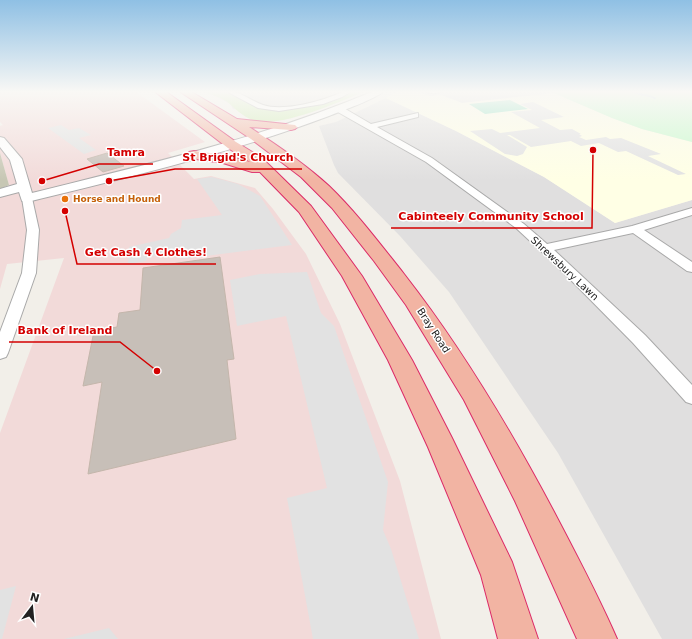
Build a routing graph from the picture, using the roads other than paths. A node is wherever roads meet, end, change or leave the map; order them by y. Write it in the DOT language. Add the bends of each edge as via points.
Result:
graph roads {
  1 [pos="211,121"];
  2 [pos="218,121"];
  3 [pos="308,121"];
  4 [pos="362,121"];
  5 [pos="392,121"];
  6 [pos="372,126"];
  7 [pos="291,127"];
  8 [pos="232,133"];
  9 [pos="258,138"];
  10 [pos="0,140"];
  11 [pos="194,155"];
  12 [pos="269,172"];
  13 [pos="25,192"];
  14 [pos="0,193"];
  15 [pos="692,212"];
  16 [pos="635,229"];
  17 [pos="544,248"];
  18 [pos="692,268"];
  19 [pos="0,354"];
  20 [pos="692,397"];
  21 [pos="518,639"];
  22 [pos="597,639"];
  1 -- 8 [label="highway, Bray Road"];
  2 -- 8 [label="highway, Bray Road"];
  3 -- 7 [label="street"];
  4 -- 6 [label="street, Shrewsbury Lawn"];
  5 -- 6 [label="street"];
  6 -- 17 [label="street, Shrewsbury Lawn" via="429,160 520,226"];
  7 -- 8 [label="highway" via="262,126"];
  7 -- 9 [label="street"];
  8 -- 9 [label="highway, Bray Road"];
  8 -- 9 [label="street"];
  8 -- 11 [label="street"];
  8 -- 12 [label="highway, Bray Road"];
  9 -- 22 [label="highway, Bray Road" via="301,170 342,208 409,293 450,355 501,442"];
  10 -- 13 [label="street" via="16,159"];
  11 -- 12 [label="highway" via="225,159"];
  11 -- 13 [label="street"];
  12 -- 21 [label="highway, Bray Road" via="305,209 352,276 400,360 499,575"];
  13 -- 14 [label="street"];
  13 -- 19 [label="street" via="33,230 29,273"];
  15 -- 16 [label="street"];
  16 -- 17 [label="street"];
  16 -- 18 [label="street"];
  17 -- 20 [label="street, Shrewsbury Lawn" via="639,338"];
}
